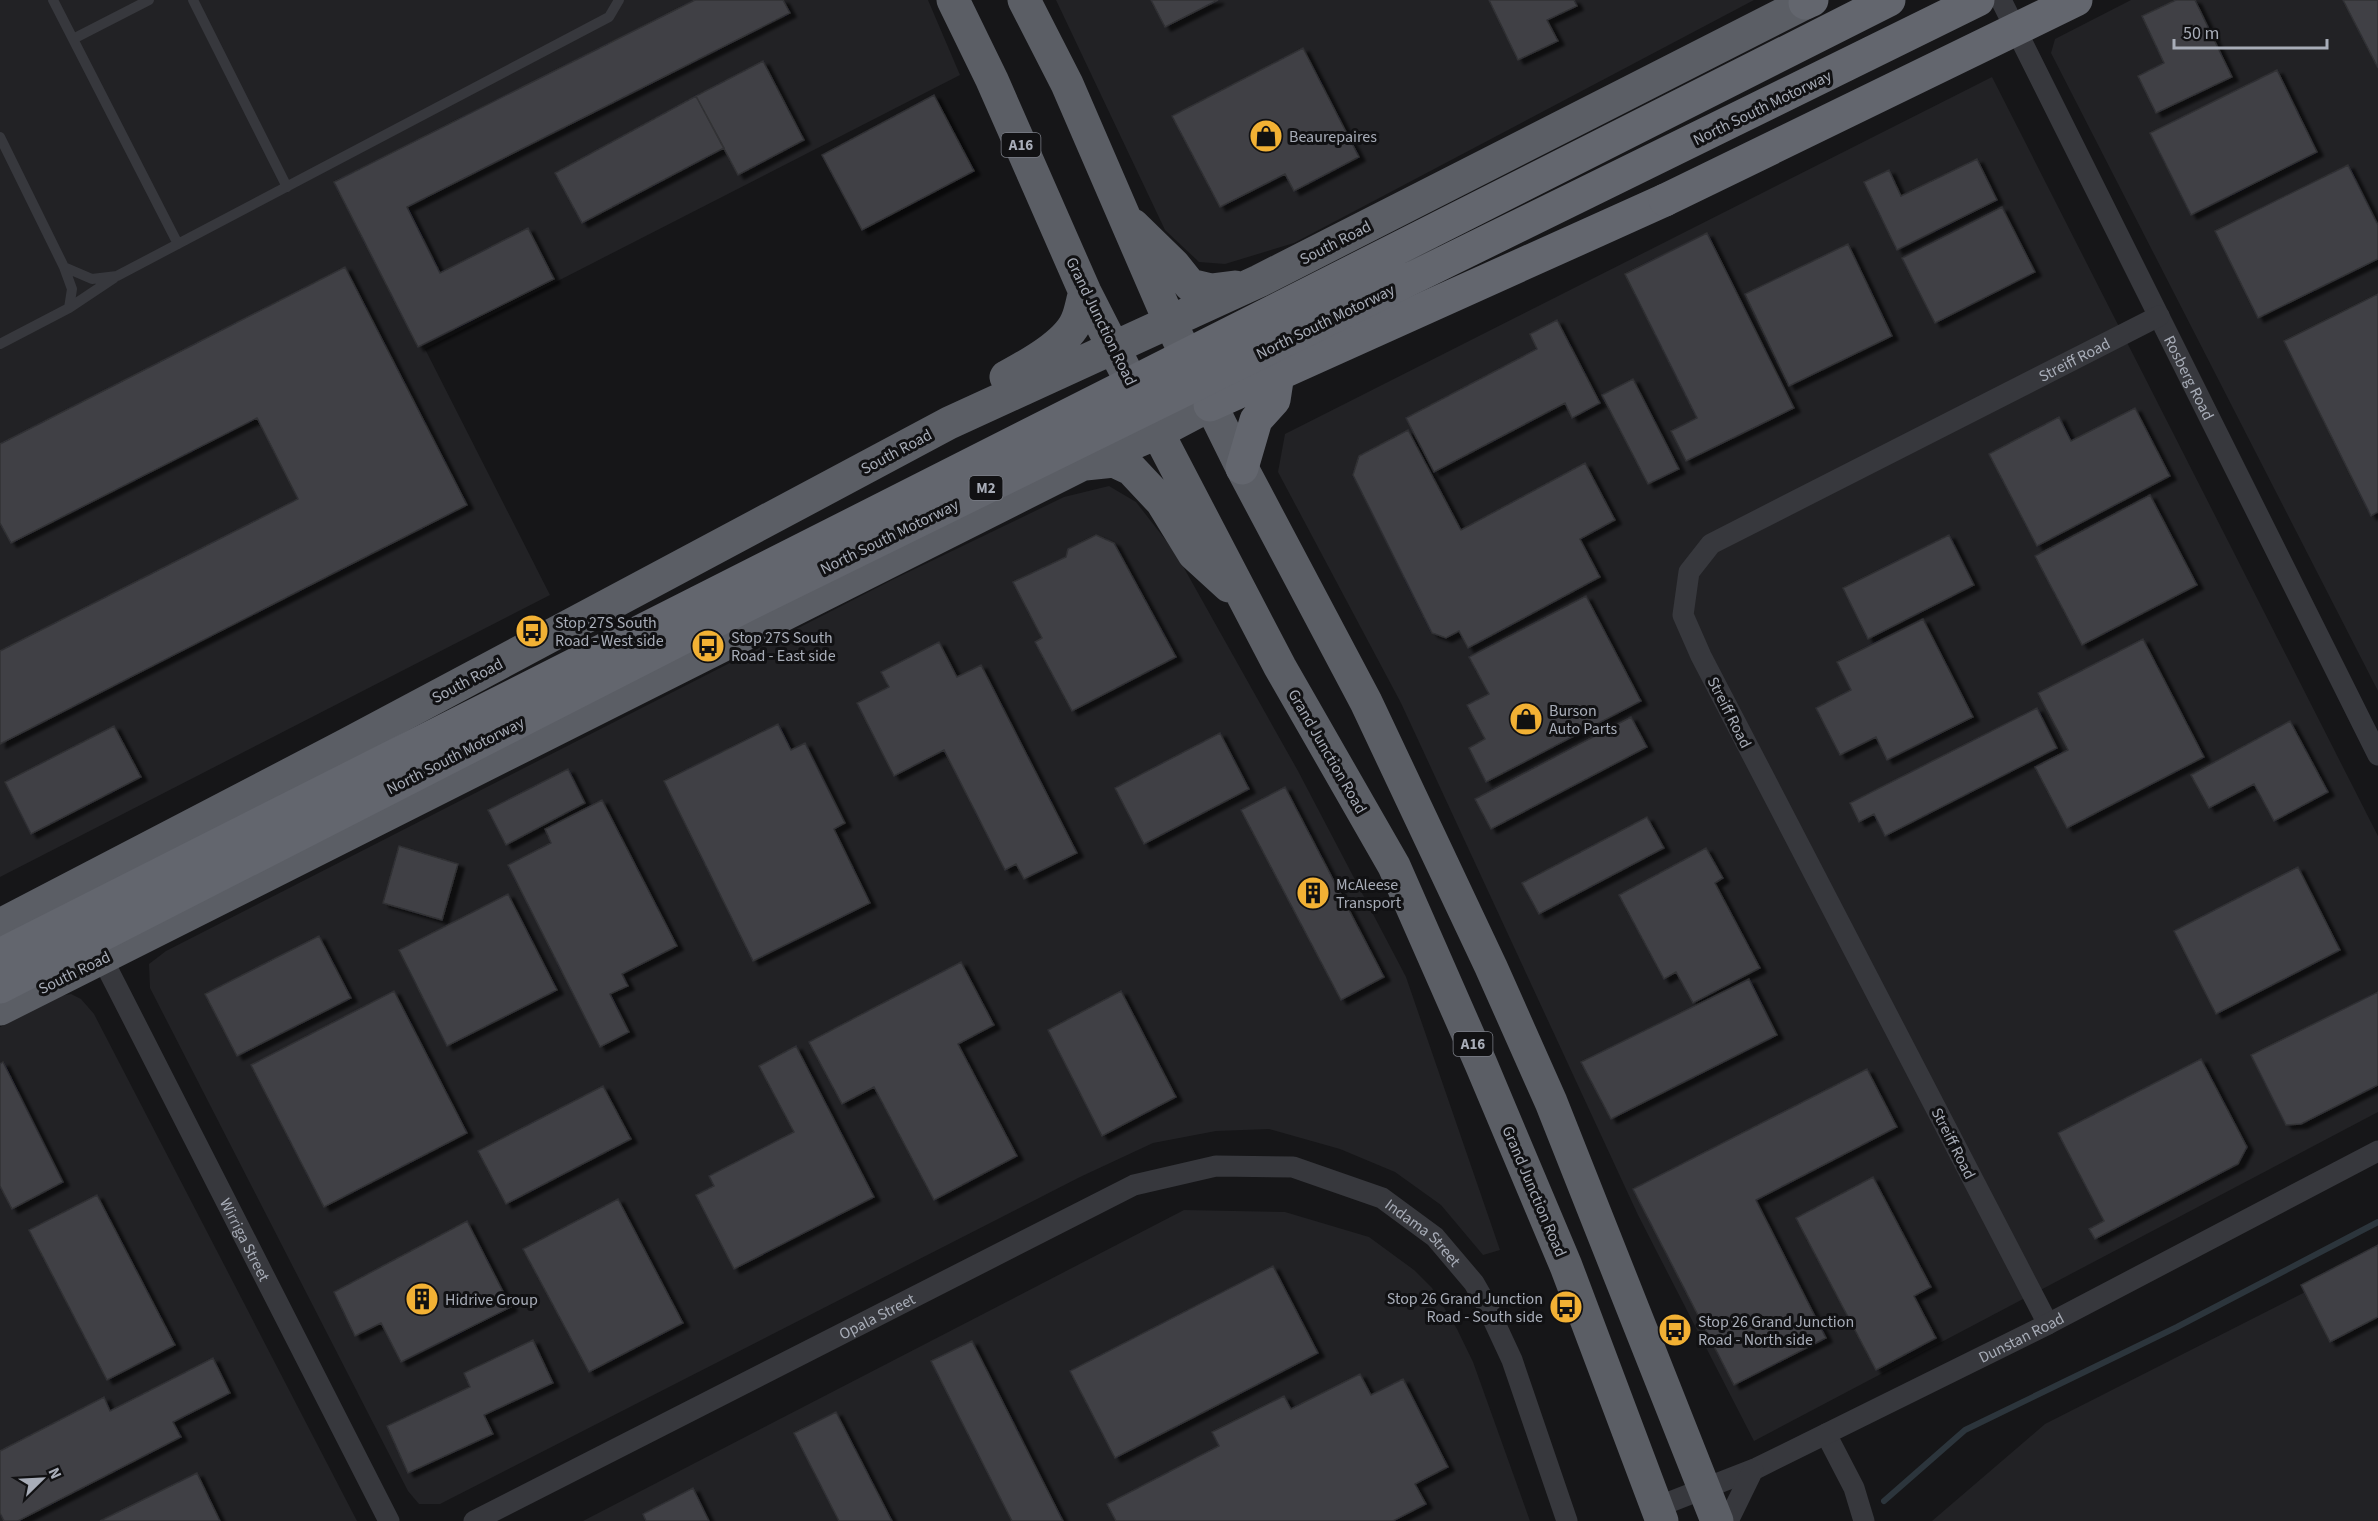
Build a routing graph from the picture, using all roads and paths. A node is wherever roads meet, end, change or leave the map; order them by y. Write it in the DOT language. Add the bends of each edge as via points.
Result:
graph roads {
  1 [pos="53,0"];
  2 [pos="149,0"];
  3 [pos="192,0"];
  4 [pos="619,0"];
  5 [pos="953,0"];
  6 [pos="1024,0"];
  7 [pos="1889,0"];
  8 [pos="1978,0"];
  9 [pos="2001,0"];
  10 [pos="2076,0"];
  11 [pos="1808,2"];
  12 [pos="73,39"];
  13 [pos="0,137"];
  14 [pos="287,187"];
  15 [pos="1123,216"];
  16 [pos="178,244"];
  17 [pos="64,267"];
  18 [pos="117,276"];
  19 [pos="1259,281"];
  20 [pos="1085,292"];
  21 [pos="69,308"];
  22 [pos="2159,316"];
  23 [pos="1169,320"];
  24 [pos="0,344"];
  25 [pos="1113,347"];
  26 [pos="1278,374"];
  27 [pos="1030,385"];
  28 [pos="1210,405"];
  29 [pos="950,423"];
  30 [pos="1157,433"];
  31 [pos="1081,465"];
  32 [pos="1242,468"];
  33 [pos="1245,601"];
  34 [pos="2378,755"];
  35 [pos="0,925"];
  36 [pos="0,955"];
  37 [pos="102,958"];
  38 [pos="0,987"];
  39 [pos="0,1009"];
  40 [pos="2378,1151"];
  41 [pos="1293,1167"];
  42 [pos="2048,1324"];
  43 [pos="1826,1434"];
  44 [pos="1753,1470"];
  45 [pos="1704,1487"];
  46 [pos="1659,1514"];
  47 [pos="388,1521"];
  48 [pos="474,1521"];
  49 [pos="1567,1521"];
  50 [pos="1717,1521"];
  51 [pos="1728,1521"];
  52 [pos="1864,1521"];
  1 -- 12 [label="lane"];
  2 -- 12 [label="lane"];
  3 -- 14 [label="lane"];
  4 -- 14 [label="lane" via="609,17"];
  5 -- 20 [label="highway, Grand Junction Road / A16"];
  6 -- 15 [label="highway" via="1067,84"];
  7 -- 36 [label="highway, North South Motorway / M2, bridge"];
  8 -- 38 [label="highway, North South Motorway / M2, bridge" via="747,605"];
  9 -- 22 [label="street, Rosberg Road"];
  10 -- 26 [label="highway, bridge" via="1665,200"];
  11 -- 19 [label="highway, South Road"];
  12 -- 16 [label="lane"];
  13 -- 17 [label="lane"];
  14 -- 16 [label="lane"];
  15 -- 19 [label="highway" via="1190,285 1219,289"];
  15 -- 23 [label="highway"];
  16 -- 18 [label="lane"];
  17 -- 18 [label="lane" via="92,279"];
  17 -- 21 [label="lane" via="72,290"];
  18 -- 21 [label="lane"];
  19 -- 23 [label="highway, South Road"];
  20 -- 25 [label="highway, Grand Junction Road / A16"];
  20 -- 29 [label="highway" via="1076,322 1055,345 985,388"];
  21 -- 24 [label="lane"];
  22 -- 34 [label="street, Rosberg Road"];
  22 -- 42 [label="street, Streiff Road" via="1711,544 1689,572 1683,615"];
  23 -- 25 [label="highway, South Road"];
  23 -- 28 [label="highway"];
  25 -- 27 [label="highway, South Road"];
  25 -- 30 [label="highway, Grand Junction Road / A16"];
  26 -- 28 [label="highway"];
  26 -- 32 [label="highway" via="1274,400 1256,420"];
  27 -- 29 [label="highway, South Road"];
  27 -- 31 [label="highway" via="1076,401 1089,424"];
  28 -- 30 [label="highway, South Road"];
  28 -- 32 [label="highway"];
  29 -- 35 [label="highway, South Road" via="357,740"];
  30 -- 31 [label="highway, South Road"];
  30 -- 33 [label="highway, Grand Junction Road / A16"];
  31 -- 33 [label="highway" via="1114,461 1131,470 1162,502 1194,554"];
  31 -- 37 [label="highway, South Road"];
  32 -- 45 [label="highway" via="1366,702 1491,967 1551,1102"];
  33 -- 46 [label="highway, Grand Junction Road / A16" via="1394,866 1566,1266"];
  37 -- 39 [label="highway, South Road"];
  37 -- 47 [label="street, Wirriga Street"];
  40 -- 42 [label="street, Dunstan Road"];
  41 -- 48 [label="street, Opala Street" via="1216,1166 1134,1185"];
  41 -- 49 [label="street, Indama Street" via="1382,1198 1434,1237 1474,1283 1512,1360"];
  42 -- 43 [label="street, Dunstan Road"];
  43 -- 44 [label="street, Dunstan Road"];
  43 -- 52 [label="street" via="1854,1488"];
  44 -- 45 [label="street, Dunstan Road"];
  44 -- 51 [label="street"];
  45 -- 46 [label="street, Dunstan Road"];
  45 -- 50 [label="highway"];
}
